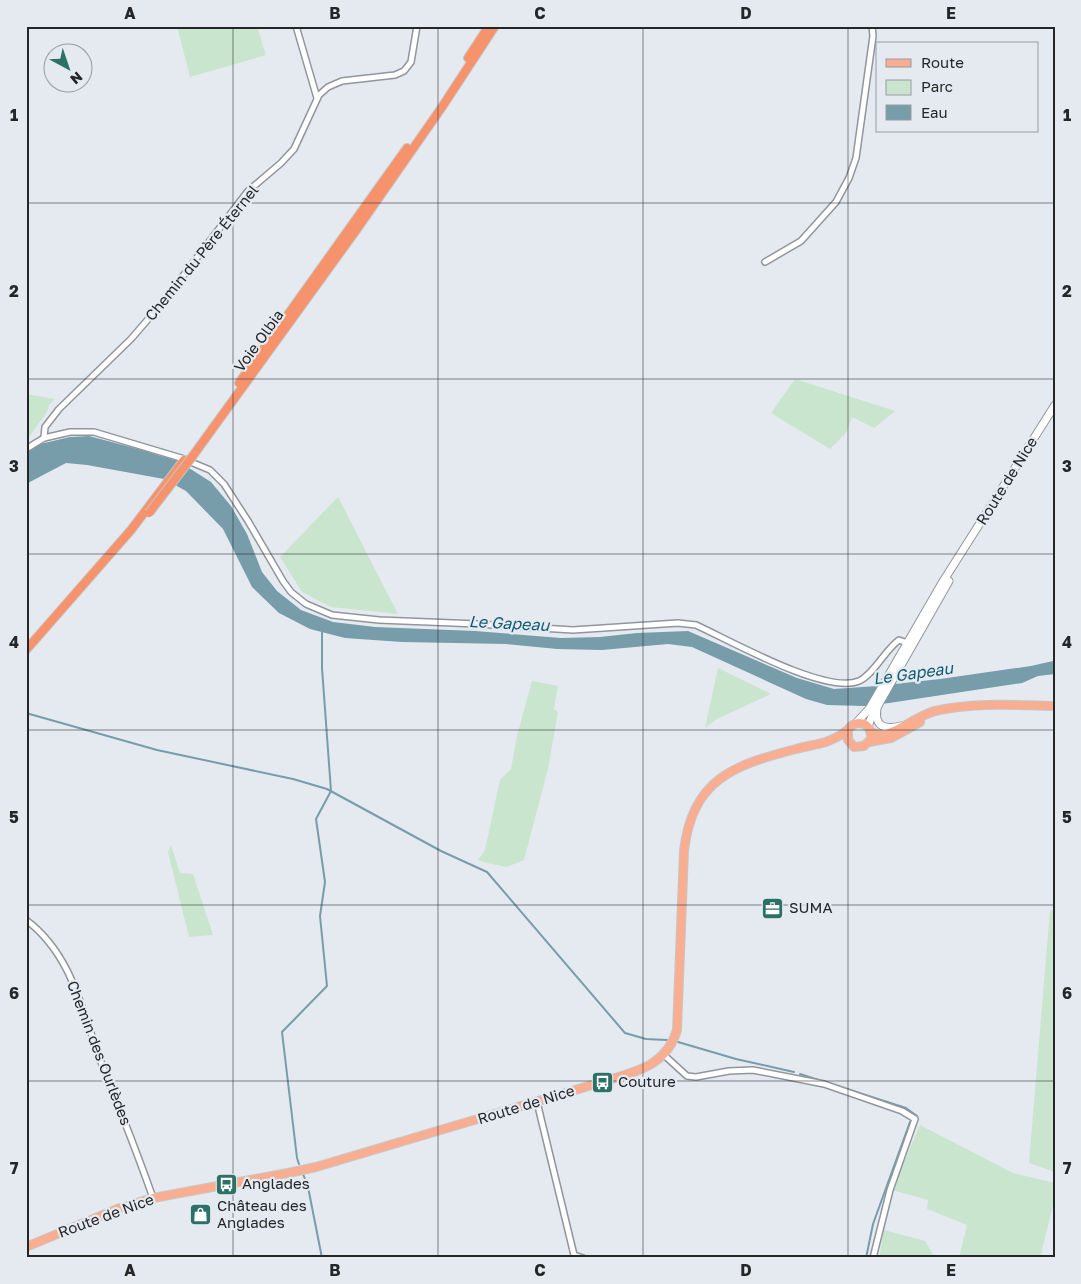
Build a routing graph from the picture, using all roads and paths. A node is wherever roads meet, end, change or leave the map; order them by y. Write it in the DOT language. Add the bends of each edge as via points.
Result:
graph roads {
  1 [pos="296,26"];
  2 [pos="417,26"];
  3 [pos="488,26"];
  4 [pos="495,26"];
  5 [pos="872,26"];
  6 [pos="317,99"];
  7 [pos="765,262"];
  8 [pos="1055,405"];
  9 [pos="44,438"];
  10 [pos="26,449"];
  11 [pos="191,455"];
  12 [pos="147,512"];
  13 [pos="960,558"];
  14 [pos="909,644"];
  15 [pos="26,650"];
  16 [pos="26,657"];
  17 [pos="892,675"];
  18 [pos="1055,706"];
  19 [pos="877,708"];
  20 [pos="952,708"];
  21 [pos="856,723"];
  22 [pos="901,726"];
  23 [pos="870,729"];
  24 [pos="848,731"];
  25 [pos="825,742"];
  26 [pos="870,742"];
  27 [pos="850,743"];
  28 [pos="26,920"];
  29 [pos="664,1056"];
  30 [pos="537,1102"];
  31 [pos="153,1198"];
  32 [pos="26,1247"];
  33 [pos="572,1256"];
  34 [pos="582,1258"];
  35 [pos="873,1258"];
  1 -- 6 [label="street"];
  2 -- 6 [label="street, Chemin du Père Éternel" via="411,62 404,70 395,75 342,81 328,87"];
  3 -- 11 [label="highway, Voie Olbia"];
  4 -- 11 [label="highway, Voie Olbia" via="357,228"];
  5 -- 7 [label="street" via="856,158 849,178 836,202 801,241"];
  6 -- 9 [label="street, Chemin du Père Éternel" via="294,149 248,191 164,302 60,409 45,428"];
  8 -- 13 [label="main road, Route de Nice"];
  9 -- 10 [label="street"];
  9 -- 14 [label="street" via="70,432 94,432 210,470 229,491 291,592 306,604 332,615 573,630 678,623 696,625 797,672 844,683 867,676 899,640"];
  11 -- 12 [label="highway, Voie Olbia"];
  12 -- 15 [label="highway, Voie Olbia"];
  12 -- 16 [label="highway, Voie Olbia" via="82,595"];
  13 -- 14 [label="main road" via="942,583"];
  13 -- 17 [label="main road"];
  14 -- 17 [label="main road"];
  17 -- 19 [label="main road"];
  17 -- 21 [label="main road"];
  18 -- 20 [label="main road"];
  19 -- 22 [label="main road" via="880,725 887,728"];
  19 -- 23 [label="main road" via="870,718"];
  20 -- 22 [label="main road" via="933,711"];
  20 -- 26 [label="main road" via="891,738"];
  21 -- 23 [label="main road"];
  21 -- 24 [label="main road"];
  22 -- 23 [label="main road" via="883,735"];
  23 -- 26 [label="main road"];
  24 -- 25 [label="main road"];
  24 -- 27 [label="main road"];
  25 -- 27 [label="main road"];
  25 -- 29 [label="main road" via="766,757 732,770 699,802 689,825 684,851 677,1030"];
  26 -- 27 [label="main road" via="861,747"];
  28 -- 31 [label="street, Chemin des Ourlèdes" via="54,947 67,968"];
  29 -- 30 [label="main road, Route de Nice" via="638,1071"];
  29 -- 35 [label="street" via="687,1076 753,1070 824,1084 902,1111 915,1119 890,1190"];
  30 -- 31 [label="main road, Route de Nice" via="301,1170"];
  30 -- 33 [label="street"];
  31 -- 32 [label="main road, Route de Nice"];
  33 -- 34 [label="street"];
}
